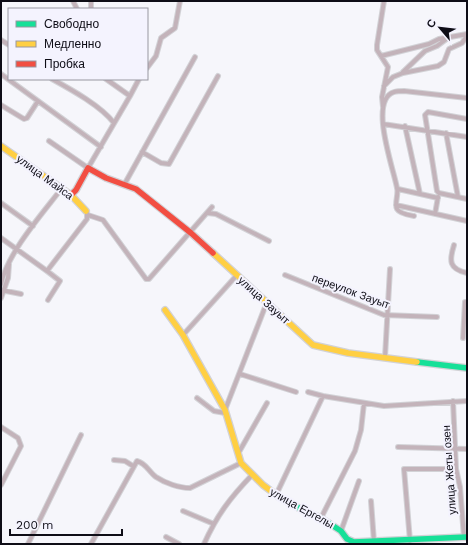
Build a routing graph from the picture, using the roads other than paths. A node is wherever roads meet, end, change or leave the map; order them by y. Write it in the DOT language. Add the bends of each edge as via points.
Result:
graph roads {
  1 [pos="180,1"];
  2 [pos="384,1"];
  3 [pos="467,35"];
  4 [pos="449,37"];
  5 [pos="414,47"];
  6 [pos="428,49"];
  7 [pos="382,56"];
  8 [pos="194,57"];
  9 [pos="148,67"];
  10 [pos="403,73"];
  11 [pos="218,76"];
  12 [pos="9,80"];
  13 [pos="54,80"];
  14 [pos="107,80"];
  15 [pos="138,80"];
  16 [pos="384,86"];
  17 [pos="130,96"];
  18 [pos="467,98"];
  19 [pos="38,101"];
  20 [pos="1,105"];
  21 [pos="383,107"];
  22 [pos="467,119"];
  23 [pos="114,124"];
  24 [pos="383,124"];
  25 [pos="405,126"];
  26 [pos="426,130"];
  27 [pos="446,133"];
  28 [pos="467,137"];
  29 [pos="49,141"];
  30 [pos="1,146"];
  31 [pos="101,147"];
  32 [pos="142,152"];
  33 [pos="88,168"];
  34 [pos="124,185"];
  35 [pos="62,188"];
  36 [pos="398,189"];
  37 [pos="420,194"];
  38 [pos="71,195"];
  39 [pos="439,196"];
  40 [pos="458,197"];
  41 [pos="467,199"];
  42 [pos="1,203"];
  43 [pos="396,205"];
  44 [pos="212,207"];
  45 [pos="87,213"];
  46 [pos="208,213"];
  47 [pos="436,214"];
  48 [pos="414,216"];
  49 [pos="467,221"];
  50 [pos="33,226"];
  51 [pos="191,233"];
  52 [pos="1,238"];
  53 [pos="270,241"];
  54 [pos="454,245"];
  55 [pos="16,249"];
  56 [pos="9,264"];
  57 [pos="390,269"];
  58 [pos="47,271"];
  59 [pos="467,273"];
  60 [pos="237,275"];
  61 [pos="285,275"];
  62 [pos="1,284"];
  63 [pos="3,291"];
  64 [pos="21,294"];
  65 [pos="1,297"];
  66 [pos="48,300"];
  67 [pos="267,302"];
  68 [pos="467,302"];
  69 [pos="165,310"];
  70 [pos="387,315"];
  71 [pos="437,317"];
  72 [pos="183,335"];
  73 [pos="463,338"];
  74 [pos="385,357"];
  75 [pos="467,368"];
  76 [pos="240,374"];
  77 [pos="296,392"];
  78 [pos="308,392"];
  79 [pos="323,396"];
  80 [pos="197,398"];
  81 [pos="453,401"];
  82 [pos="467,401"];
  83 [pos="364,402"];
  84 [pos="267,403"];
  85 [pos="225,412"];
  86 [pos="1,427"];
  87 [pos="82,435"];
  88 [pos="398,447"];
  89 [pos="456,449"];
  90 [pos="467,449"];
  91 [pos="239,452"];
  92 [pos="114,460"];
  93 [pos="241,463"];
  94 [pos="133,466"];
  95 [pos="456,469"];
  96 [pos="252,475"];
  97 [pos="359,481"];
  98 [pos="1,485"];
  99 [pos="276,495"];
  100 [pos="371,501"];
  101 [pos="183,511"];
  102 [pos="321,518"];
  103 [pos="214,524"];
  104 [pos="341,531"];
  105 [pos="166,537"];
  106 [pos="465,537"];
  107 [pos="410,541"];
  108 [pos="374,543"];
  109 [pos="28,544"];
  110 [pos="91,544"];
  111 [pos="179,544"];
  112 [pos="204,544"];
  1 -- 9 [label="street" via="177,25 161,38 156,56"];
  2 -- 7 [label="street" via="377,45"];
  3 -- 4 [label="street"];
  3 -- 10 [label="street" via="462,43 449,49 444,62 438,66"];
  4 -- 5 [label="street"];
  4 -- 6 [label="street"];
  5 -- 6 [label="street"];
  5 -- 7 [label="street"];
  6 -- 10 [label="street"];
  7 -- 16 [label="street" via="388,67"];
  8 -- 32 [label="street"];
  10 -- 16 [label="street" via="393,77"];
  11 -- 32 [label="street" via="169,164"];
  12 -- 19 [label="street"];
  13 -- 23 [label="street" via="77,93 107,115"];
  14 -- 17 [label="street"];
  15 -- 17 [label="street"];
  16 -- 21 [label="street"];
  17 -- 23 [label="street"];
  18 -- 21 [label="street" via="393,92"];
  19 -- 20 [label="street" via="24,119"];
  19 -- 31 [label="street"];
  21 -- 24 [label="street"];
  22 -- 26 [label="street" via="428,112 425,115"];
  23 -- 31 [label="street"];
  24 -- 25 [label="street"];
  24 -- 36 [label="street" via="389,162"];
  25 -- 26 [label="street"];
  25 -- 37 [label="street"];
  26 -- 27 [label="street"];
  26 -- 39 [label="street"];
  27 -- 28 [label="street"];
  27 -- 40 [label="street"];
  29 -- 33 [label="street"];
  30 -- 35 [label="street, улица Майса"];
  31 -- 33 [label="street"];
  32 -- 34 [label="street"];
  33 -- 34 [label="street, улица Зауыт"];
  33 -- 38 [label="street"];
  34 -- 51 [label="street, улица Зауыт" via="146,196"];
  35 -- 38 [label="street, улица Майса"];
  35 -- 50 [label="street"];
  36 -- 37 [label="street"];
  36 -- 43 [label="street"];
  37 -- 39 [label="street"];
  38 -- 45 [label="street, улица Майса"];
  39 -- 40 [label="street"];
  39 -- 47 [label="street"];
  40 -- 41 [label="street"];
  42 -- 50 [label="street"];
  43 -- 47 [label="street"];
  43 -- 48 [label="street" via="401,213"];
  44 -- 46 [label="street"];
  45 -- 51 [label="street" via="103,220 146,279 151,278"];
  45 -- 58 [label="street"];
  46 -- 51 [label="street"];
  46 -- 53 [label="street" via="216,214"];
  47 -- 49 [label="street"];
  50 -- 55 [label="street"];
  51 -- 60 [label="street, улица Зауыт"];
  52 -- 55 [label="street"];
  54 -- 59 [label="street" via="452,265 458,271"];
  55 -- 56 [label="street"];
  55 -- 58 [label="street"];
  56 -- 62 [label="street"];
  56 -- 63 [label="street" via="8,278"];
  57 -- 70 [label="street"];
  58 -- 66 [label="street" via="60,281"];
  60 -- 67 [label="street, улица Зауыт"];
  60 -- 72 [label="street"];
  61 -- 70 [label="street, переулок Зауыт"];
  63 -- 64 [label="street"];
  63 -- 65 [label="street"];
  67 -- 74 [label="street, улица Зауыт" via="313,345 348,353"];
  67 -- 76 [label="street"];
  68 -- 73 [label="street"];
  69 -- 72 [label="street"];
  70 -- 71 [label="street, переулок Зауыт"];
  70 -- 74 [label="street"];
  72 -- 85 [label="street"];
  74 -- 75 [label="street, улица Зауыт"];
  76 -- 77 [label="street"];
  76 -- 85 [label="street"];
  78 -- 79 [label="street"];
  79 -- 83 [label="street"];
  79 -- 99 [label="street"];
  80 -- 85 [label="street" via="214,411"];
  81 -- 82 [label="street"];
  81 -- 83 [label="street" via="384,406"];
  81 -- 89 [label="street, улица Жеты озен"];
  83 -- 102 [label="street" via="361,430 355,451"];
  84 -- 91 [label="street"];
  85 -- 91 [label="street"];
  86 -- 98 [label="street" via="18,438 21,446"];
  87 -- 109 [label="street"];
  88 -- 89 [label="street"];
  89 -- 90 [label="street"];
  89 -- 95 [label="street, улица Жеты озен"];
  91 -- 93 [label="street"];
  92 -- 94 [label="street" via="125,461"];
  93 -- 94 [label="street" via="190,488 183,488 156,477 141,462 137,461"];
  93 -- 96 [label="street, улица Ергелы"];
  94 -- 110 [label="street"];
  95 -- 106 [label="street, улица Жеты озен"];
  95 -- 107 [label="street" via="404,469"];
  96 -- 99 [label="street, улица Ергелы"];
  96 -- 103 [label="street" via="227,503"];
  97 -- 104 [label="street"];
  99 -- 102 [label="street, улица Ергелы"];
  100 -- 108 [label="street"];
  101 -- 103 [label="street"];
  102 -- 104 [label="street, улица Ергелы"];
  103 -- 112 [label="street"];
  104 -- 108 [label="street, улица Ергелы" via="347,539 354,542"];
  105 -- 111 [label="street"];
  106 -- 107 [label="street, улица Ергелы"];
  107 -- 108 [label="street, улица Ергелы"];
}
